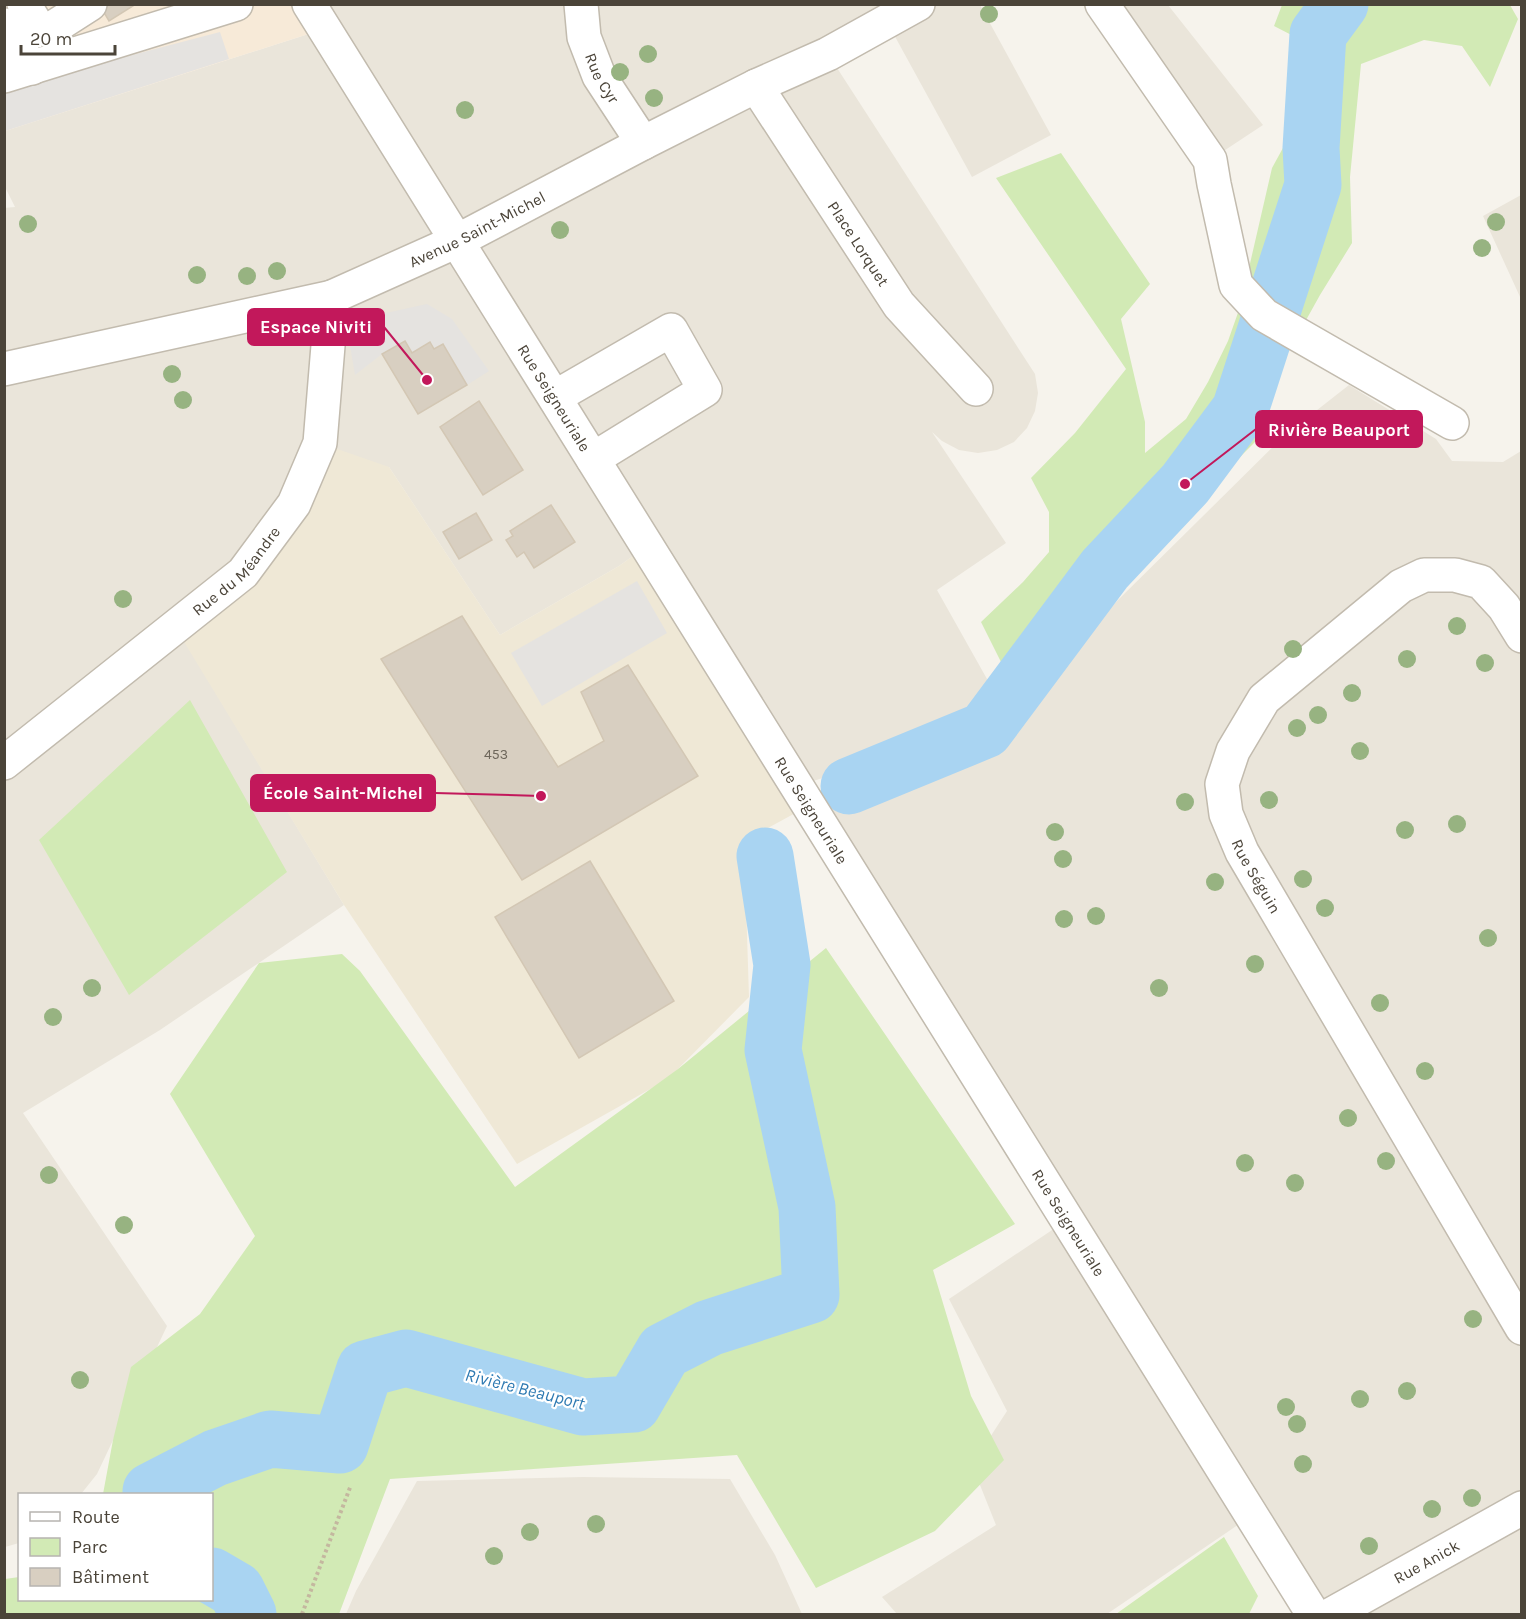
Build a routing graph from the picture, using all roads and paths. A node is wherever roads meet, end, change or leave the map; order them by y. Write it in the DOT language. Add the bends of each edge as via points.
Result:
graph roads {
  1 [pos="24,4"];
  2 [pos="90,4"];
  3 [pos="236,4"];
  4 [pos="309,4"];
  5 [pos="581,4"];
  6 [pos="918,4"];
  7 [pos="1102,4"];
  8 [pos="4,25"];
  9 [pos="18,72"];
  10 [pos="756,86"];
  11 [pos="643,143"];
  12 [pos="456,241"];
  13 [pos="332,297"];
  14 [pos="4,369"];
  15 [pos="976,388"];
  16 [pos="555,398"];
  17 [pos="1452,423"];
  18 [pos="592,459"];
  19 [pos="1521,636"];
  20 [pos="4,763"];
  21 [pos="1521,1328"];
  22 [pos="351,1485"];
  23 [pos="1521,1508"];
  24 [pos="302,1614"];
  25 [pos="1313,1614"];
  26 [pos="1332,1614"];
  1 -- 2 [label="street" via="38,27 51,29"];
  3 -- 9 [label="street"];
  4 -- 12 [label="street, Rue Seigneuriale"];
  5 -- 11 [label="street, Rue Cyr" via="584,37 599,76"];
  6 -- 10 [label="street, Avenue Saint-Michel" via="828,54"];
  7 -- 17 [label="street" via="1210,160 1236,285 1274,320"];
  8 -- 9 [label="street"];
  10 -- 11 [label="street, Avenue Saint-Michel"];
  10 -- 15 [label="street, Place Lorquet" via="899,305"];
  11 -- 12 [label="street, Avenue Saint-Michel"];
  12 -- 13 [label="street, Avenue Saint-Michel"];
  12 -- 16 [label="street, Rue Seigneuriale"];
  13 -- 14 [label="street, Avenue Saint-Michel"];
  13 -- 20 [label="street, Rue du Méandre" via="320,443 294,504 243,573"];
  16 -- 18 [label="street, Rue Seigneuriale"];
  16 -- 18 [label="street" via="671,330 705,390"];
  18 -- 25 [label="street, Rue Seigneuriale"];
  19 -- 21 [label="street, Rue Séguin" via="1504,608 1481,582 1455,575 1424,575 1408,582 1264,699 1233,751 1221,784 1226,814 1242,852"];
  22 -- 24 [label="path"];
  23 -- 26 [label="street, Rue Anick"];
}
